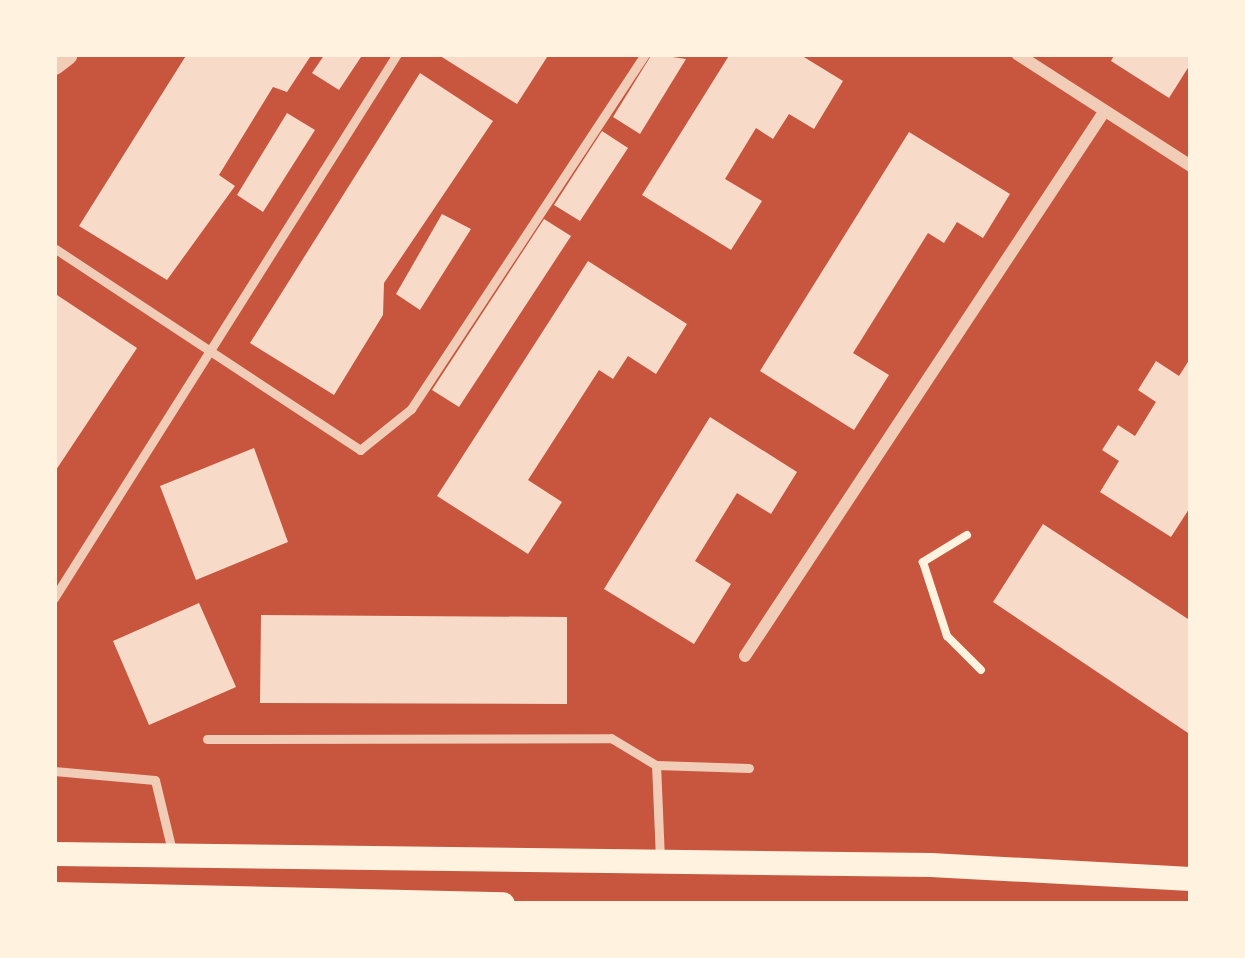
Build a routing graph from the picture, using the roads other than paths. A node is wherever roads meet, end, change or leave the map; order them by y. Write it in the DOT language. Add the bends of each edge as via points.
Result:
graph roads {
  1 [pos="68,54"];
  2 [pos="398,54"];
  3 [pos="645,54"];
  4 [pos="1017,54"];
  5 [pos="54,64"];
  6 [pos="1105,112"];
  7 [pos="1191,166"];
  8 [pos="54,248"];
  9 [pos="212,351"];
  10 [pos="54,598"];
  11 [pos="745,656"];
  12 [pos="207,740"];
  13 [pos="656,765"];
  14 [pos="749,768"];
  15 [pos="54,771"];
  16 [pos="54,854"];
  17 [pos="173,856"];
  18 [pos="661,865"];
  19 [pos="1191,879"];
  20 [pos="54,894"];
  21 [pos="503,904"];
  1 -- 5 [label="street"];
  2 -- 9 [label="lane"];
  3 -- 9 [label="lane" via="411,409 360,450"];
  4 -- 6 [label="street"];
  6 -- 7 [label="street"];
  6 -- 11 [label="street"];
  8 -- 9 [label="lane"];
  9 -- 10 [label="lane"];
  12 -- 13 [label="lane" via="611,738"];
  13 -- 14 [label="lane"];
  13 -- 18 [label="lane"];
  15 -- 17 [label="lane" via="155,780"];
  16 -- 17 [label="main road"];
  17 -- 18 [label="main road"];
  18 -- 19 [label="main road" via="931,865"];
  20 -- 21 [label="main road"];
}
